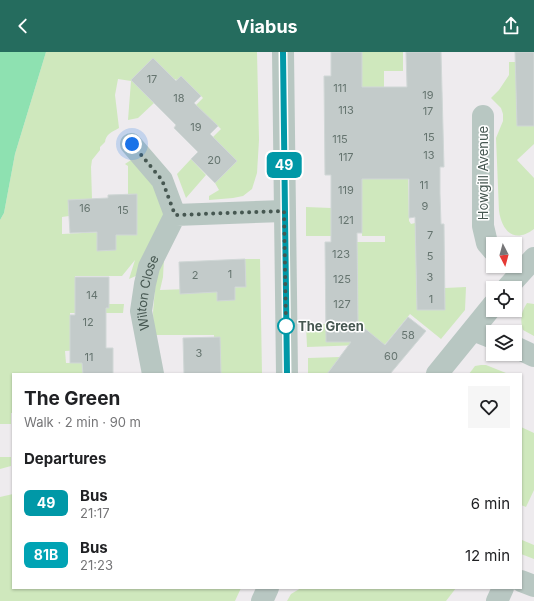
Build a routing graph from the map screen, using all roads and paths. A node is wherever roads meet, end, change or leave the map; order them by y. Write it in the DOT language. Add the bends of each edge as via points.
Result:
graph roads {
  1 [pos="283,52"];
  2 [pos="483,116"];
  3 [pos="132,144"];
  4 [pos="284,211"];
  5 [pos="175,215"];
  6 [pos="486,239"];
  7 [pos="534,258"];
  8 [pos="510,277"];
  9 [pos="486,314"];
  10 [pos="473,330"];
  11 [pos="486,335"];
  12 [pos="522,351"];
  13 [pos="534,356"];
  14 [pos="153,373"];
  15 [pos="287,373"];
  16 [pos="438,373"];
  17 [pos="522,580"];
  18 [pos="534,586"];
  19 [pos="268,589"];
  20 [pos="503,589"];
  21 [pos="262,601"];
  22 [pos="497,601"];
  1 -- 4 [label="street"];
  2 -- 6 [label="street, Howgill Avenue" via="483,226"];
  3 -- 5 [label="street" via="162,180"];
  4 -- 5 [label="street"];
  4 -- 15 [label="street"];
  5 -- 14 [label="street, Wilton Close" via="149,267 143,296 141,311"];
  7 -- 8 [label="street"];
  9 -- 10 [label="street"];
  10 -- 11 [label="street"];
  10 -- 16 [label="street"];
  12 -- 13 [label="street"];
  17 -- 18 [label="street"];
  19 -- 21 [label="street"];
  20 -- 22 [label="street"];
}
